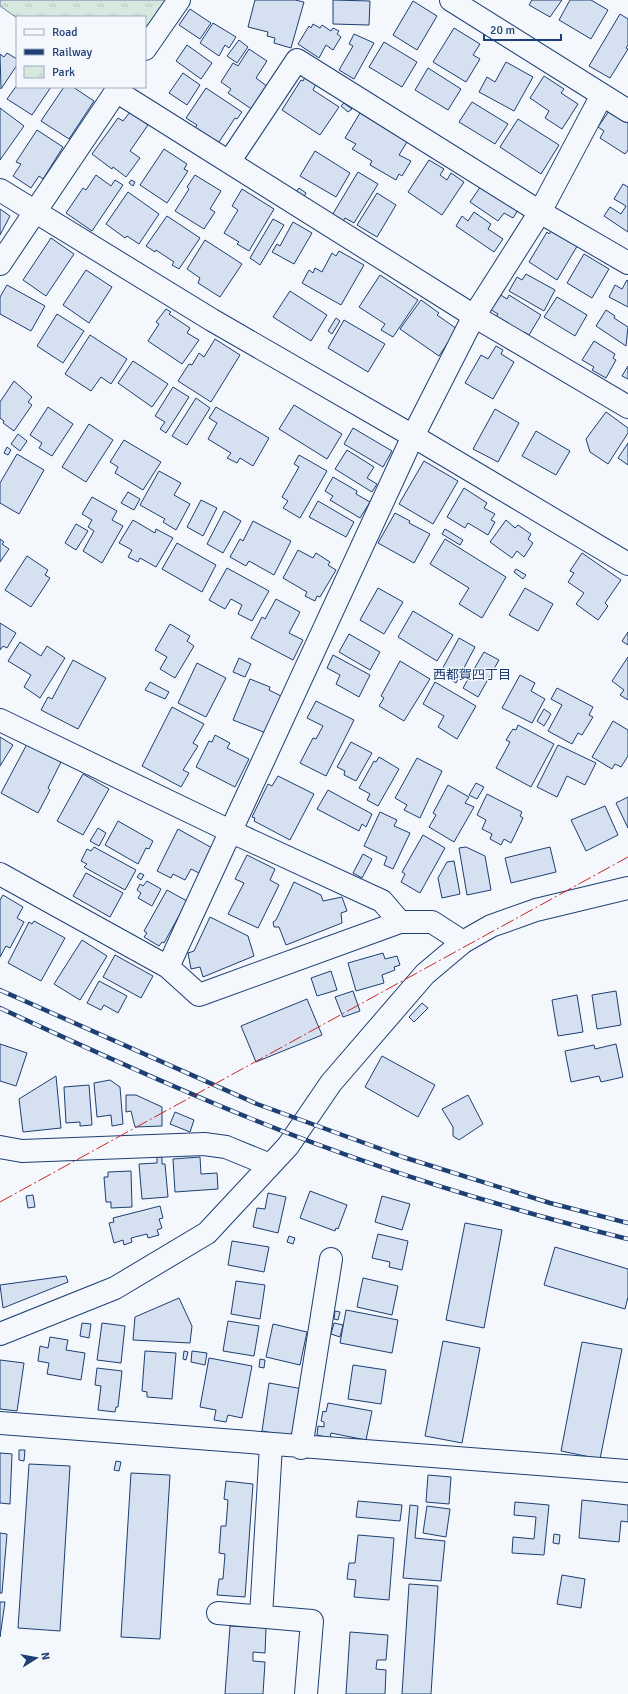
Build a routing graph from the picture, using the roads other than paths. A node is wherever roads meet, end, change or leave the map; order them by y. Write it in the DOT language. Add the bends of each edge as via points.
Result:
graph roads {
  1 [pos="179,0"];
  2 [pos="451,0"];
  3 [pos="146,48"];
  4 [pos="117,89"];
  5 [pos="602,95"];
  6 [pos="628,111"];
  7 [pos="229,162"];
  8 [pos="0,190"];
  9 [pos="34,212"];
  10 [pos="540,212"];
  11 [pos="628,263"];
  12 [pos="0,264"];
  13 [pos="474,316"];
  14 [pos="628,408"];
  15 [pos="414,436"];
  16 [pos="628,564"];
  17 [pos="0,720"];
  18 [pos="232,832"];
  19 [pos="0,874"];
  20 [pos="628,888"];
  21 [pos="400,922"];
  22 [pos="463,942"];
  23 [pos="168,967"];
  24 [pos="0,1147"];
  25 [pos="270,1165"];
  26 [pos="331,1259"];
  27 [pos="0,1334"];
  28 [pos="0,1423"];
  29 [pos="271,1445"];
  30 [pos="301,1448"];
  31 [pos="628,1472"];
  32 [pos="218,1613"];
  33 [pos="261,1616"];
  34 [pos="306,1694"];
  1 -- 3 [label="street"];
  2 -- 5 [label="street"];
  4 -- 7 [label="street"];
  4 -- 9 [label="street"];
  5 -- 6 [label="street"];
  5 -- 10 [label="street"];
  7 -- 10 [label="street" via="298,60"];
  7 -- 13 [label="street"];
  8 -- 9 [label="street"];
  9 -- 12 [label="street"];
  9 -- 15 [label="street" via="212,320"];
  10 -- 11 [label="street"];
  10 -- 13 [label="street"];
  13 -- 14 [label="street"];
  13 -- 15 [label="street"];
  15 -- 16 [label="street"];
  15 -- 18 [label="street"];
  17 -- 18 [label="street"];
  18 -- 21 [label="street" via="382,901"];
  18 -- 23 [label="street"];
  19 -- 23 [label="street"];
  20 -- 22 [label="street" via="536,910 491,926"];
  21 -- 22 [label="street" via="432,922"];
  21 -- 23 [label="street" via="199,995"];
  22 -- 25 [label="street" via="425,974 331,1083 296,1136"];
  24 -- 25 [label="street" via="22,1150 204,1144 226,1147"];
  25 -- 27 [label="street" via="207,1233 115,1288"];
  26 -- 30 [label="street"];
  28 -- 29 [label="street"];
  29 -- 30 [label="street"];
  29 -- 33 [label="street"];
  30 -- 31 [label="street"];
  32 -- 33 [label="street"];
  33 -- 34 [label="street" via="312,1621"];
}
